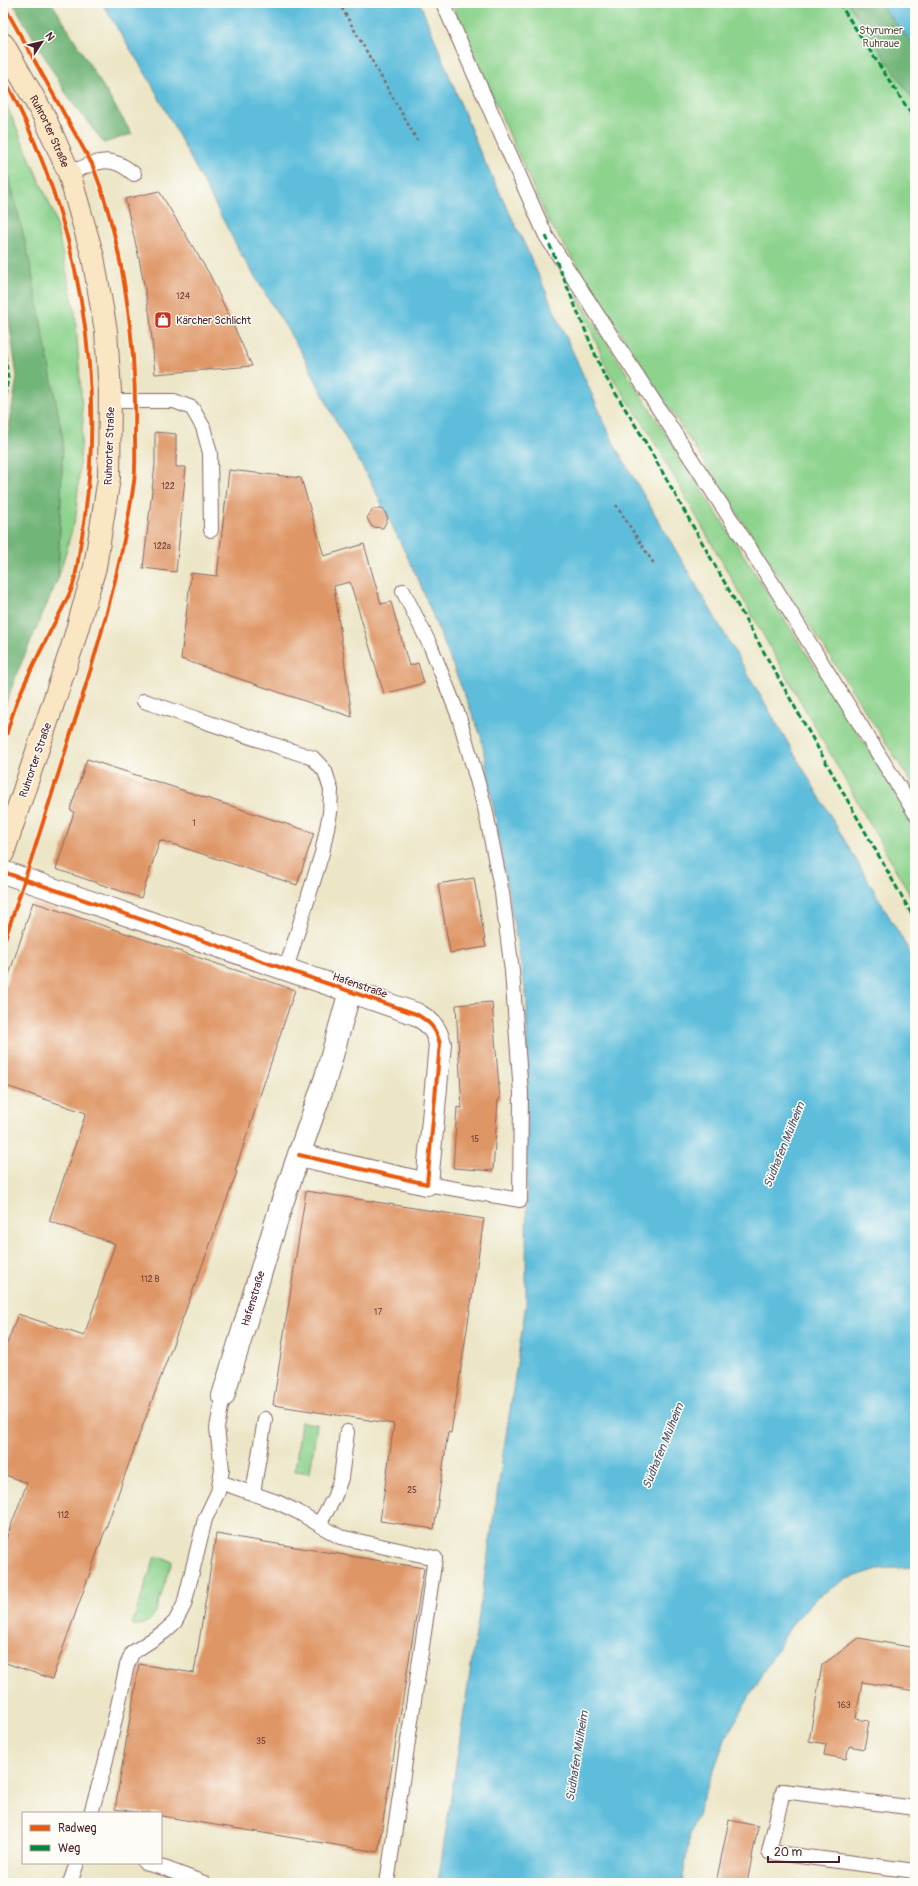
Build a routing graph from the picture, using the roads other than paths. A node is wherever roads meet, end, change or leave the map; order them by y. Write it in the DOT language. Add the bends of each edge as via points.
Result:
graph roads {
  1 [pos="443,3"];
  2 [pos="3,44"];
  3 [pos="69,173"];
  4 [pos="134,174"];
  5 [pos="110,401"];
  6 [pos="211,530"];
  7 [pos="403,591"];
  8 [pos="144,701"];
  9 [pos="915,813"];
  10 [pos="3,853"];
  11 [pos="3,872"];
  12 [pos="286,969"];
  13 [pos="350,991"];
  14 [pos="299,1155"];
  15 [pos="427,1184"];
  16 [pos="223,1396"];
  17 [pos="265,1419"];
  18 [pos="347,1432"];
  19 [pos="220,1482"];
  20 [pos="253,1493"];
  21 [pos="319,1524"];
  22 [pos="915,1808"];
  23 [pos="91,1812"];
  24 [pos="77,1864"];
  25 [pos="149,1864"];
  26 [pos="915,1871"];
  27 [pos="70,1883"];
  28 [pos="204,1883"];
  29 [pos="387,1883"];
  1 -- 9 [label="lane" via="546,236 775,587"];
  2 -- 3 [label="main road, Ruhrorter Straße" via="44,116"];
  3 -- 4 [label="lane" via="108,160 123,164"];
  3 -- 5 [label="main road, Ruhrorter Straße" via="93,257 106,331"];
  5 -- 6 [label="lane" via="174,401 192,408 203,427 210,453"];
  5 -- 10 [label="main road, Ruhrorter Straße" via="109,478 95,567 72,647"];
  7 -- 15 [label="lane" via="431,647 459,717 485,808 503,900 512,971 521,1092 520,1200"];
  8 -- 12 [label="lane" via="312,758 325,771 331,790 330,813 322,853"];
  11 -- 12 [label="street, Hafenstraße"];
  12 -- 13 [label="street, Hafenstraße"];
  13 -- 14 [label="street, Hafenstraße" via="326,1077"];
  13 -- 15 [label="street, Hafenstraße" via="416,1014 430,1022 437,1033 440,1044"];
  14 -- 15 [label="street"];
  14 -- 16 [label="street, Hafenstraße"];
  16 -- 19 [label="lane" via="217,1428 222,1468"];
  17 -- 20 [label="lane"];
  18 -- 21 [label="lane" via="339,1485"];
  19 -- 20 [label="lane"];
  19 -- 23 [label="lane" via="205,1519 184,1605 175,1622 132,1653 127,1665"];
  20 -- 21 [label="lane"];
  21 -- 29 [label="lane" via="340,1537 435,1558"];
  22 -- 26 [label="lane" via="783,1791 769,1852"];
  24 -- 27 [label="lane"];
  25 -- 28 [label="lane"];
}
